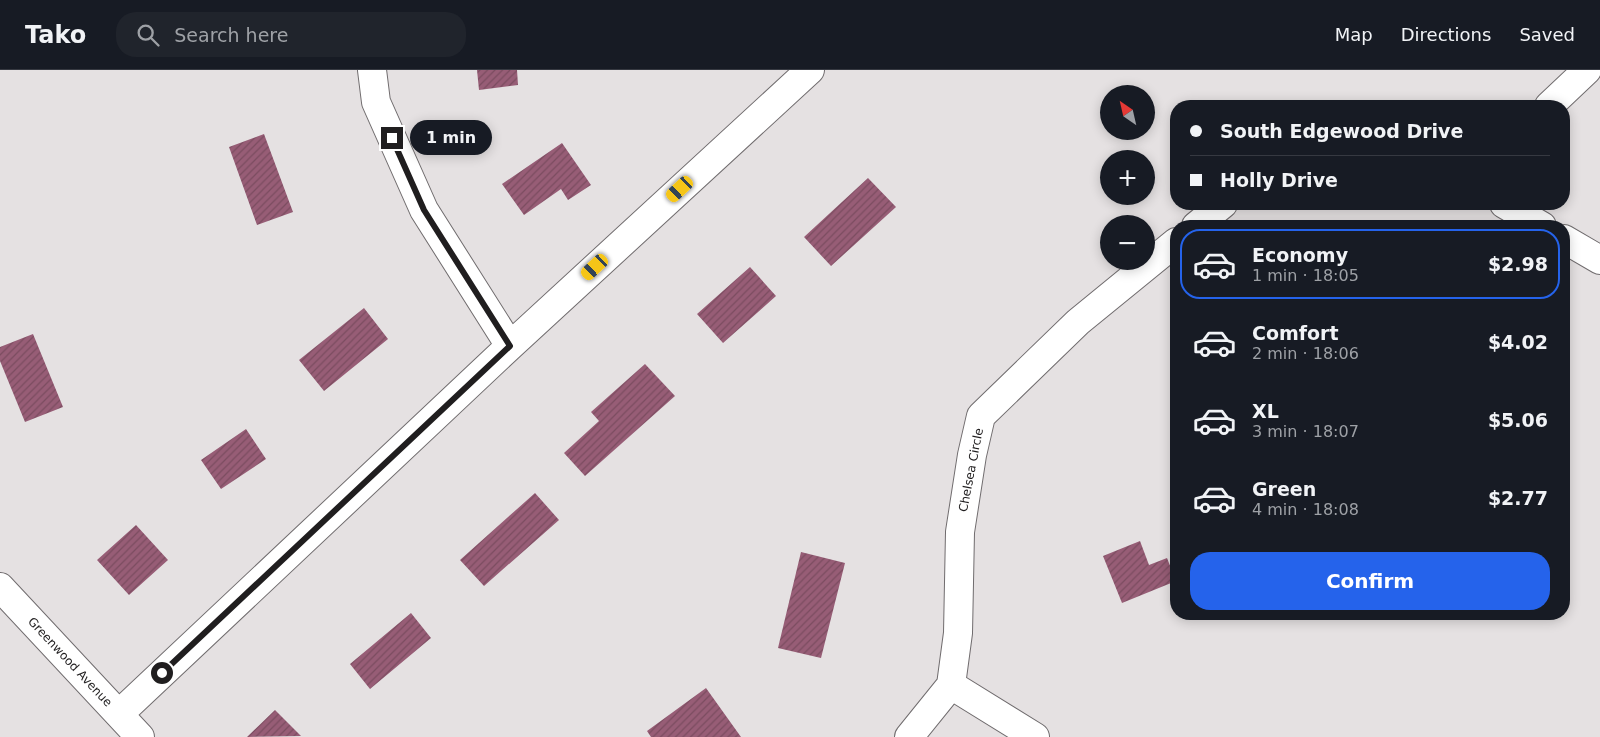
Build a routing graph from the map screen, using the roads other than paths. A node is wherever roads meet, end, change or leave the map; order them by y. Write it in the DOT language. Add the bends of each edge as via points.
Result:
graph roads {
  1 [pos="372,70"];
  2 [pos="810,70"];
  3 [pos="1587,70"];
  4 [pos="1555,100"];
  5 [pos="1216,210"];
  6 [pos="1514,210"];
  7 [pos="1203,220"];
  8 [pos="1532,220"];
  9 [pos="1570,242"];
  10 [pos="1170,247"];
  11 [pos="1600,260"];
  12 [pos="510,346"];
  13 [pos="0,588"];
  14 [pos="951,686"];
  15 [pos="119,714"];
  16 [pos="140,737"];
  17 [pos="909,737"];
  18 [pos="1035,737"];
  1 -- 12 [label="street" via="376,102 424,210"];
  2 -- 12 [label="street"];
  3 -- 4 [label="street"];
  5 -- 7 [label="street"];
  6 -- 8 [label="street"];
  9 -- 11 [label="street"];
  10 -- 14 [label="street, Chelsea Circle" via="1078,322 982,416 972,455 960,532 958,633"];
  12 -- 15 [label="street"];
  13 -- 15 [label="street, Greenwood Avenue"];
  14 -- 17 [label="street"];
  14 -- 18 [label="street"];
  15 -- 16 [label="street, Greenwood Avenue"];
}
